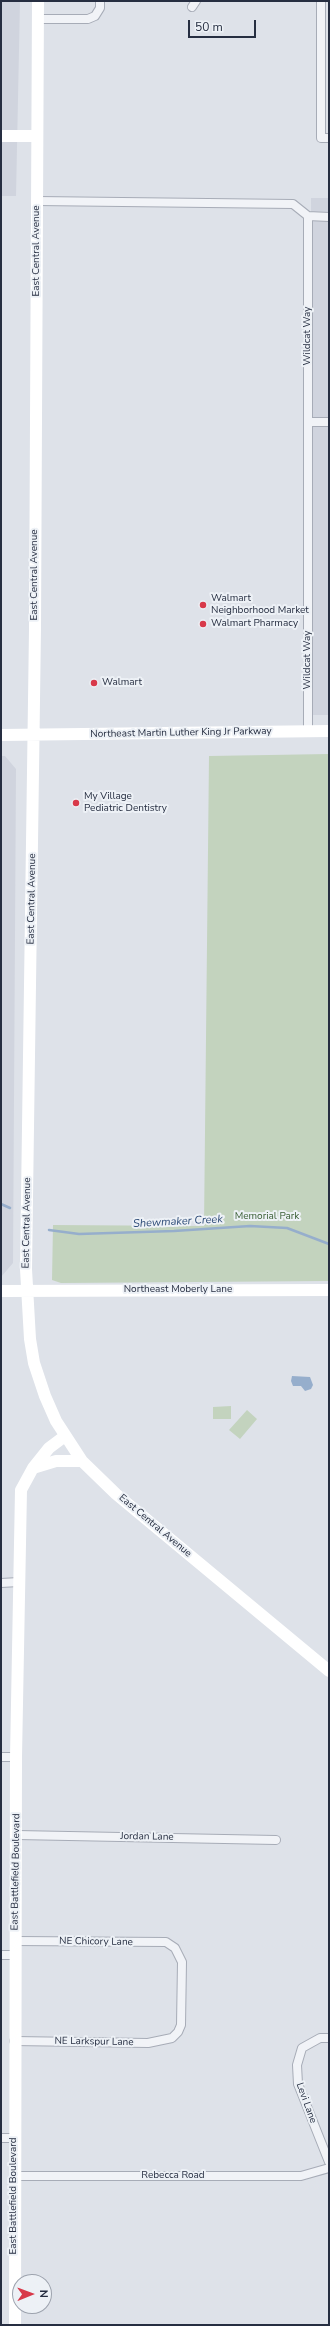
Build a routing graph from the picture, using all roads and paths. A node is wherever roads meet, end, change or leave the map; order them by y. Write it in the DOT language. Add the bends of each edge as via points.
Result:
graph roads {
  1 [pos="38,1"];
  2 [pos="100,1"];
  3 [pos="322,1"];
  4 [pos="38,19"];
  5 [pos="1,136"];
  6 [pos="37,136"];
  7 [pos="325,138"];
  8 [pos="38,201"];
  9 [pos="308,216"];
  10 [pos="329,217"];
  11 [pos="308,422"];
  12 [pos="329,422"];
  13 [pos="308,731"];
  14 [pos="329,731"];
  15 [pos="33,734"];
  16 [pos="1,735"];
  17 [pos="329,1290"];
  18 [pos="1,1291"];
  19 [pos="26,1291"];
  20 [pos="65,1436"];
  21 [pos="82,1461"];
  22 [pos="33,1468"];
  23 [pos="19,1582"];
  24 [pos="1,1583"];
  25 [pos="329,1671"];
  26 [pos="1,1757"];
  27 [pos="16,1757"];
  28 [pos="17,1835"];
  29 [pos="276,1840"];
  30 [pos="15,1940"];
  31 [pos="1,1955"];
  32 [pos="15,1955"];
  33 [pos="172,2038"];
  34 [pos="329,2038"];
  35 [pos="14,2041"];
  36 [pos="1,2138"];
  37 [pos="14,2138"];
  38 [pos="329,2162"];
  39 [pos="329,2168"];
  40 [pos="16,2176"];
  41 [pos="15,2325"];
  1 -- 4 [label="main road, East Central Avenue"];
  2 -- 4 [label="street" via="100,8 95,16 88,19"];
  3 -- 7 [label="street"];
  4 -- 6 [label="main road, East Central Avenue"];
  5 -- 6 [label="main road"];
  6 -- 8 [label="main road, East Central Avenue"];
  8 -- 9 [label="street" via="293,204"];
  8 -- 15 [label="main road, East Central Avenue"];
  9 -- 10 [label="street"];
  9 -- 11 [label="street, Wildcat Way"];
  11 -- 12 [label="street"];
  11 -- 13 [label="street, Wildcat Way"];
  13 -- 14 [label="main road, Northeast Martin Luther King Jr Parkway"];
  13 -- 15 [label="main road, Northeast Martin Luther King Jr Parkway"];
  15 -- 16 [label="main road, Northeast Martin Luther King Jr Parkway"];
  15 -- 19 [label="main road, East Central Avenue"];
  17 -- 19 [label="main road, Northeast Moberly Lane"];
  18 -- 19 [label="main road, Northeast Moberly Lane"];
  19 -- 20 [label="main road, East Central Avenue" via="34,1363 45,1396"];
  20 -- 21 [label="main road, East Central Avenue"];
  20 -- 22 [label="main road, East Battlefield Boulevard" via="49,1448"];
  21 -- 22 [label="main road" via="56,1462"];
  21 -- 25 [label="main road, East Central Avenue" via="116,1494"];
  22 -- 23 [label="main road, East Battlefield Boulevard" via="21,1490"];
  23 -- 24 [label="street"];
  23 -- 27 [label="main road, East Battlefield Boulevard"];
  26 -- 27 [label="street"];
  27 -- 28 [label="main road, East Battlefield Boulevard"];
  28 -- 29 [label="street, Jordan Lane"];
  28 -- 30 [label="main road, East Battlefield Boulevard"];
  30 -- 32 [label="main road, East Battlefield Boulevard"];
  30 -- 33 [label="street, NE Chicory Lane" via="166,1942 175,1948 182,1962 181,2024"];
  31 -- 32 [label="street"];
  32 -- 35 [label="main road, East Battlefield Boulevard"];
  33 -- 35 [label="street, NE Larkspur Lane" via="148,2043"];
  34 -- 38 [label="street, Levi Lane" via="320,2038 302,2048 297,2065 298,2084"];
  35 -- 37 [label="main road, East Battlefield Boulevard"];
  36 -- 37 [label="street"];
  37 -- 40 [label="main road, East Battlefield Boulevard"];
  39 -- 40 [label="street, Rebecca Road" via="301,2176"];
  40 -- 41 [label="main road, East Battlefield Boulevard"];
}
